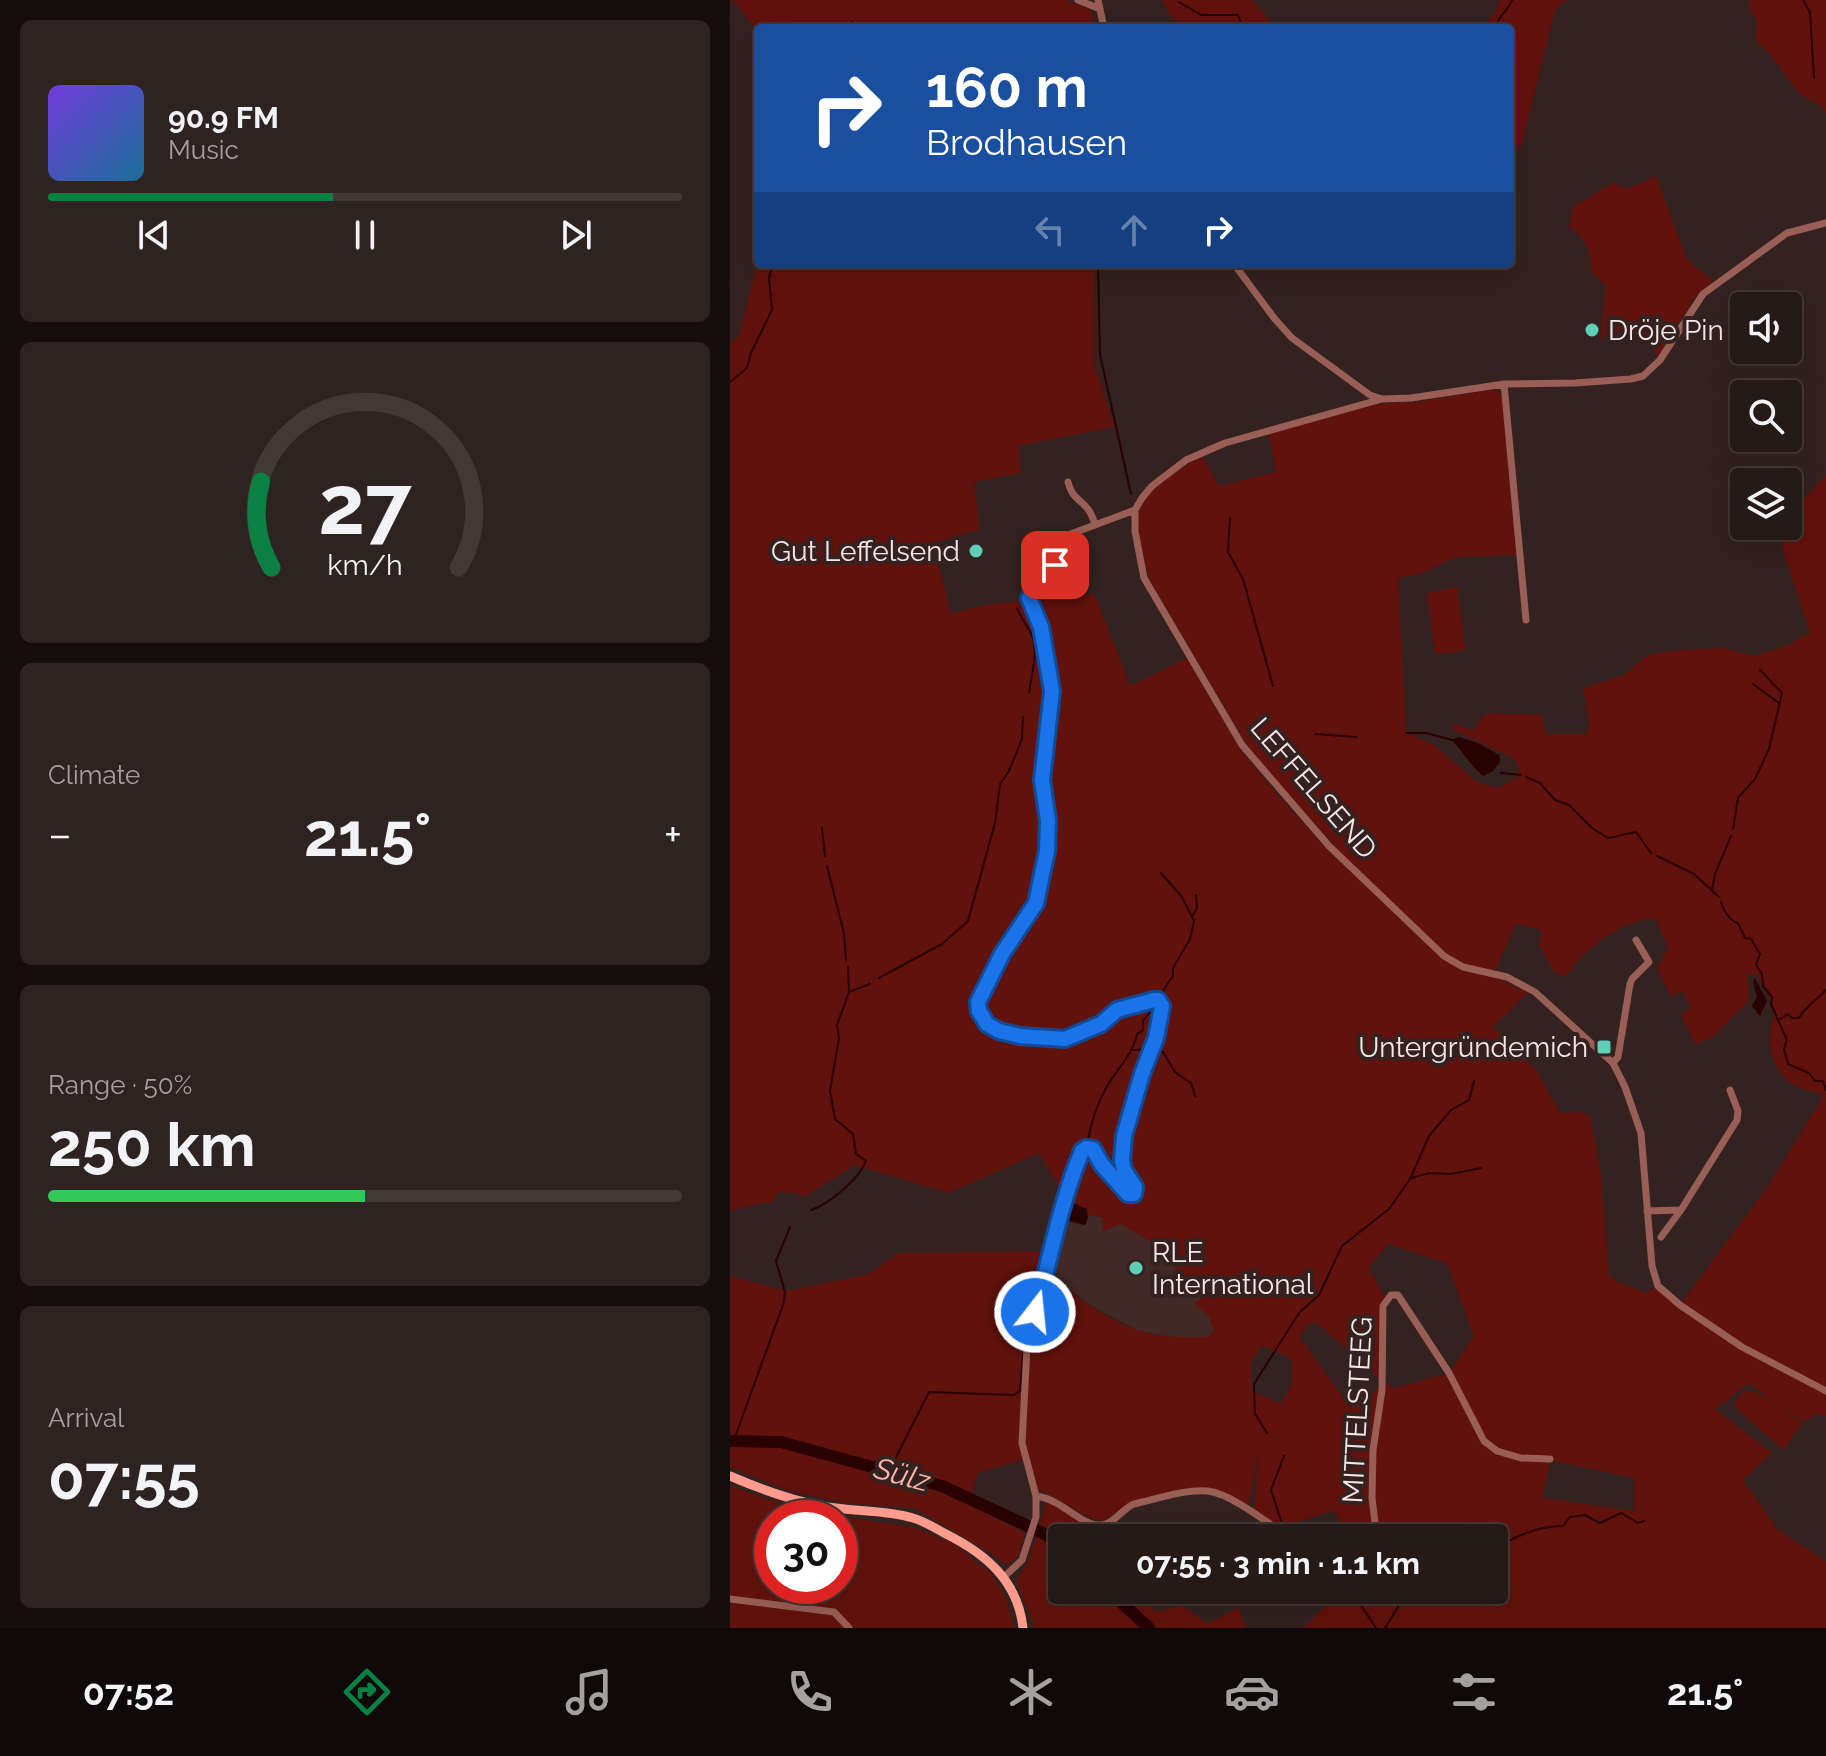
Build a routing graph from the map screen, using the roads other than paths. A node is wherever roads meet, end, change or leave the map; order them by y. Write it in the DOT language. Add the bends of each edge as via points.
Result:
graph roads {
  1 [pos="1078,0"];
  2 [pos="1108,0"];
  3 [pos="1099,4"];
  4 [pos="1103,24"];
  5 [pos="1826,223"];
  6 [pos="1237,268"];
  7 [pos="1504,384"];
  8 [pos="1382,399"];
  9 [pos="1068,482"];
  10 [pos="1135,510"];
  11 [pos="1095,525"];
  12 [pos="1526,620"];
  13 [pos="1636,940"];
  14 [pos="1613,1063"];
  15 [pos="1730,1090"];
  16 [pos="1681,1210"];
  17 [pos="1647,1211"];
  18 [pos="1661,1237"];
  19 [pos="1826,1391"];
  20 [pos="1550,1459"];
  21 [pos="730,1476"];
  22 [pos="1036,1496"];
  23 [pos="1097,1524"];
  24 [pos="1102,1524"];
  25 [pos="1269,1524"];
  26 [pos="1375,1524"];
  27 [pos="1004,1577"];
  28 [pos="734,1600"];
  29 [pos="849,1628"];
  30 [pos="1023,1628"];
  1 -- 3 [label="street"];
  2 -- 3 [label="street"];
  3 -- 4 [label="street"];
  5 -- 7 [label="street" via="1787,233 1703,294 1660,360 1643,376"];
  6 -- 8 [label="street" via="1292,338"];
  7 -- 8 [label="street"];
  7 -- 12 [label="street"];
  8 -- 10 [label="street" via="1212,447 1169,472"];
  9 -- 11 [label="street" via="1071,494 1090,509"];
  10 -- 11 [label="street"];
  10 -- 14 [label="street, LEFFELSEND" via="1144,578 1242,745 1280,792 1435,949 1454,963 1507,977 1535,992"];
  11 -- 22 [label="street" via="1068,535 1052,574 1030,593 1052,691 1042,780 1047,851 1036,903 978,1002 981,1018 999,1031 1065,1039 1101,1024 1117,1010 1154,1000 1162,1006 1124,1136 1122,1161 1134,1194 1124,1192 1093,1149 1086,1148 1057,1219 1027,1347 1022,1443"];
  13 -- 14 [label="street" via="1649,962 1630,984"];
  14 -- 17 [label="street" via="1641,1133"];
  15 -- 16 [label="street" via="1737,1120"];
  16 -- 17 [label="street"];
  16 -- 18 [label="street"];
  17 -- 19 [label="street" via="1658,1286 1719,1333"];
  20 -- 26 [label="street, MITTELSTEEG" via="1521,1458 1484,1441 1449,1373 1398,1295 1391,1295 1383,1306 1382,1390 1373,1450"];
  21 -- 27 [label="main road" via="819,1506 915,1518 980,1554"];
  22 -- 23 [label="street"];
  22 -- 27 [label="street" via="1028,1545 1022,1560"];
  24 -- 25 [label="street" via="1134,1504 1191,1492 1229,1498"];
  27 -- 30 [label="main road" via="1017,1600"];
  28 -- 29 [label="street" via="834,1612"];
}
